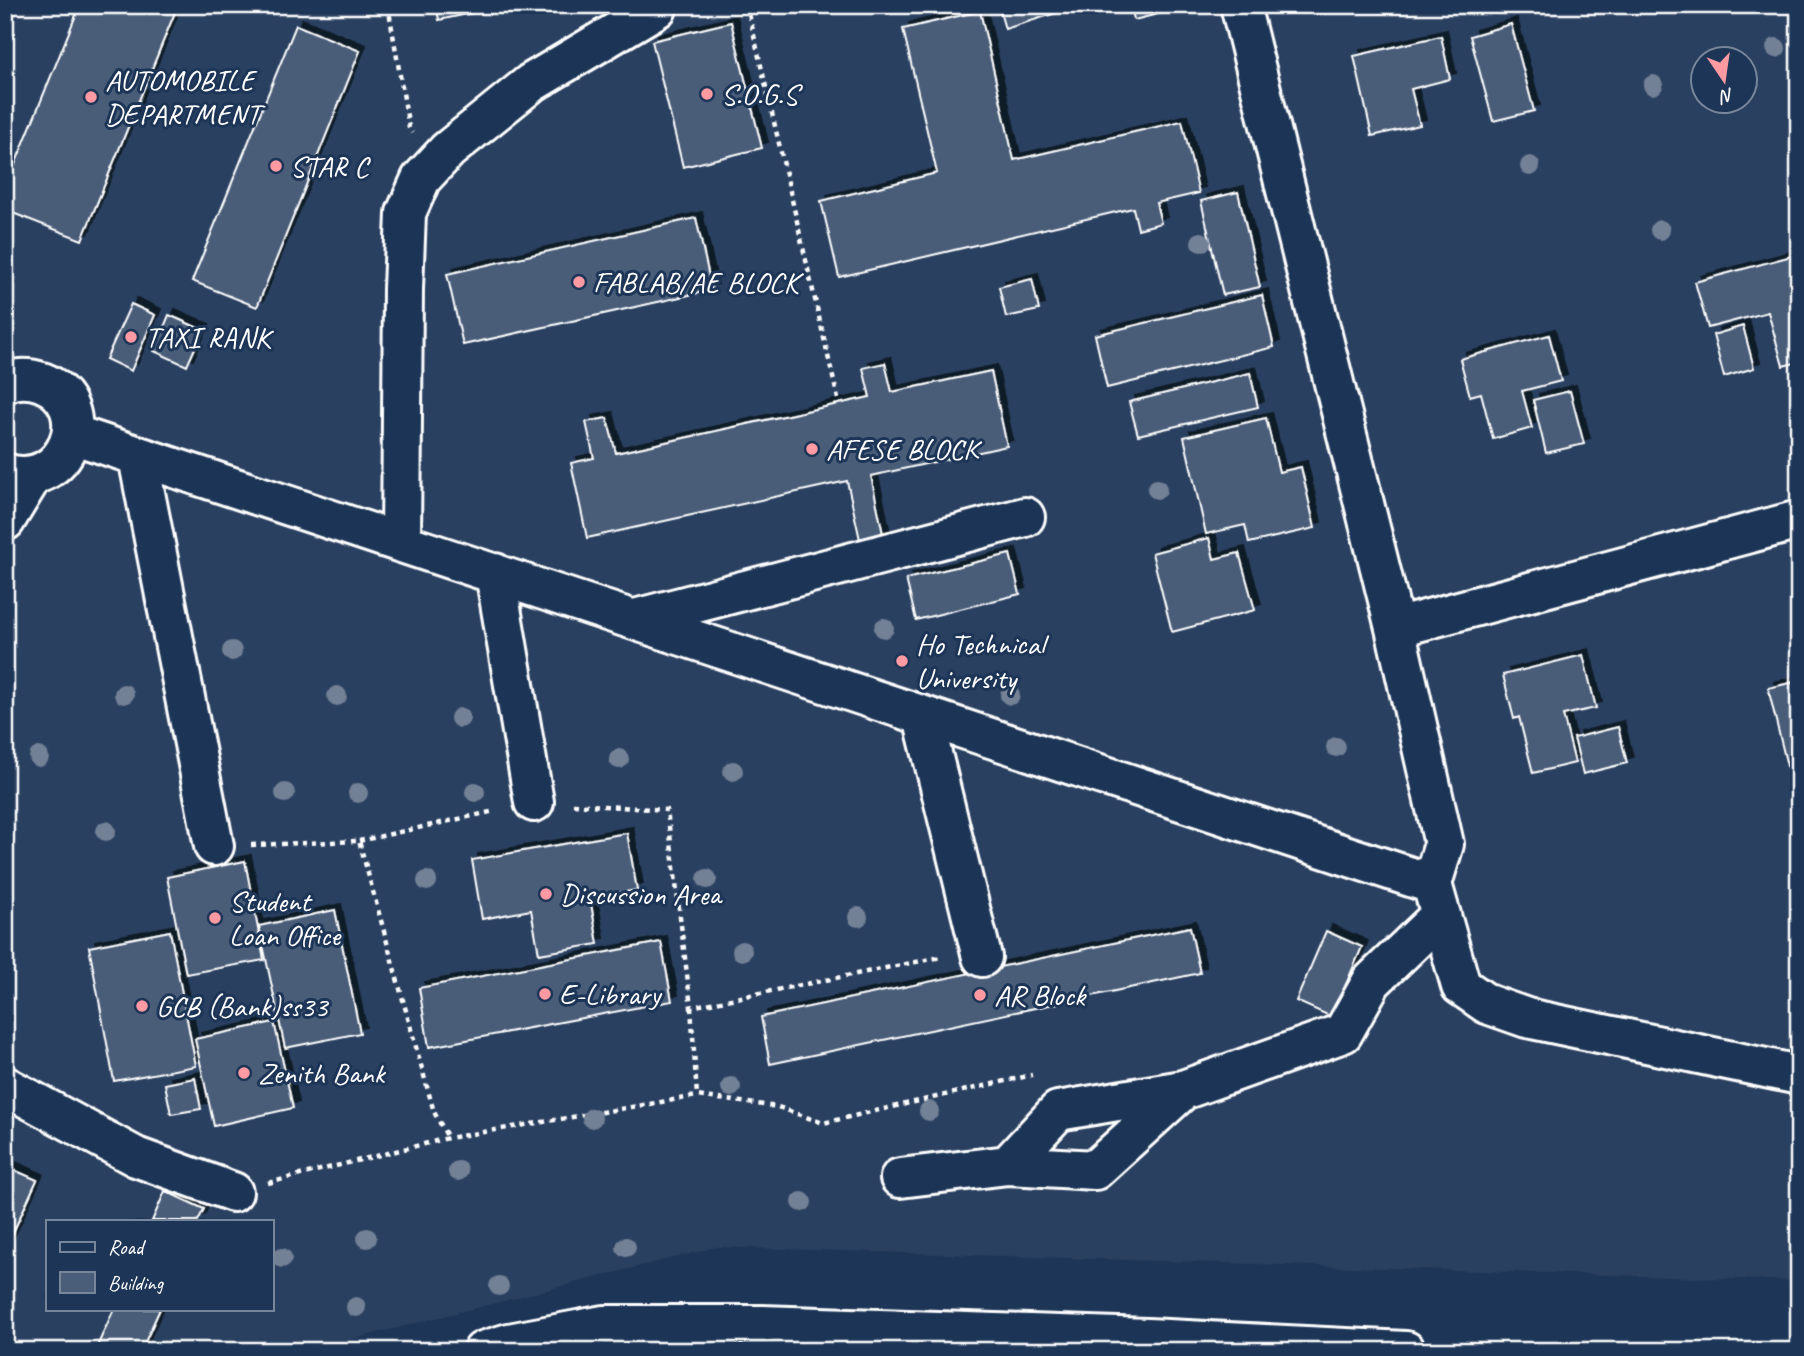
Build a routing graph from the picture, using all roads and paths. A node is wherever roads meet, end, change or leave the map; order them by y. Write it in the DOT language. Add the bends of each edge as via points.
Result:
graph roads {
  1 [pos="388,5"];
  2 [pos="747,5"];
  3 [pos="1240,5"];
  4 [pos="657,8"];
  5 [pos="432,167"];
  6 [pos="7,380"];
  7 [pos="838,399"];
  8 [pos="72,434"];
  9 [pos="138,457"];
  10 [pos="19,474"];
  11 [pos="1025,517"];
  12 [pos="1799,520"];
  13 [pos="5,521"];
  14 [pos="401,543"];
  15 [pos="495,573"];
  16 [pos="635,619"];
  17 [pos="1395,628"];
  18 [pos="923,718"];
  19 [pos="534,802"];
  20 [pos="359,841"];
  21 [pos="214,846"];
  22 [pos="1436,900"];
  23 [pos="981,953"];
  24 [pos="691,1007"];
  25 [pos="1032,1075"];
  26 [pos="1799,1075"];
  27 [pos="5,1086"];
  28 [pos="1183,1090"];
  29 [pos="697,1096"];
  30 [pos="448,1138"];
  31 [pos="1008,1165"];
  32 [pos="900,1178"];
  33 [pos="233,1192"];
  34 [pos="763,1338"];
  35 [pos="1026,1342"];
  36 [pos="1148,1344"];
  37 [pos="482,1351"];
  38 [pos="1406,1351"];
  1 -- 5 [label="path" via="409,128"];
  2 -- 7 [label="path"];
  3 -- 17 [label="street"];
  4 -- 5 [label="street" via="531,83"];
  5 -- 14 [label="street" via="421,179 406,213"];
  6 -- 8 [label="street" via="34,380 56,391 69,410"];
  8 -- 9 [label="street"];
  8 -- 10 [label="street" via="63,456 44,471"];
  9 -- 14 [label="street"];
  9 -- 21 [label="street"];
  10 -- 13 [label="street"];
  11 -- 16 [label="street"];
  12 -- 17 [label="street"];
  14 -- 15 [label="street"];
  15 -- 16 [label="street"];
  15 -- 19 [label="street"];
  16 -- 18 [label="street"];
  17 -- 22 [label="street" via="1444,844"];
  18 -- 22 [label="street"];
  18 -- 23 [label="street"];
  19 -- 20 [label="path"];
  19 -- 24 [label="path" via="667,810"];
  20 -- 21 [label="path"];
  20 -- 30 [label="path" via="434,1112"];
  22 -- 26 [label="street" via="1461,986 1487,1004 1527,1018"];
  22 -- 28 [label="street" via="1372,981 1343,1033"];
  23 -- 24 [label="path"];
  24 -- 29 [label="path"];
  25 -- 29 [label="path" via="823,1123 778,1107"];
  27 -- 33 [label="street" via="136,1157"];
  28 -- 31 [label="street" via="1058,1111"];
  28 -- 31 [label="street" via="1095,1170"];
  29 -- 30 [label="path"];
  30 -- 33 [label="path"];
  31 -- 32 [label="street"];
  34 -- 35 [label="street"];
  34 -- 37 [label="street" via="604,1325"];
  35 -- 36 [label="street"];
  36 -- 38 [label="street"];
}
